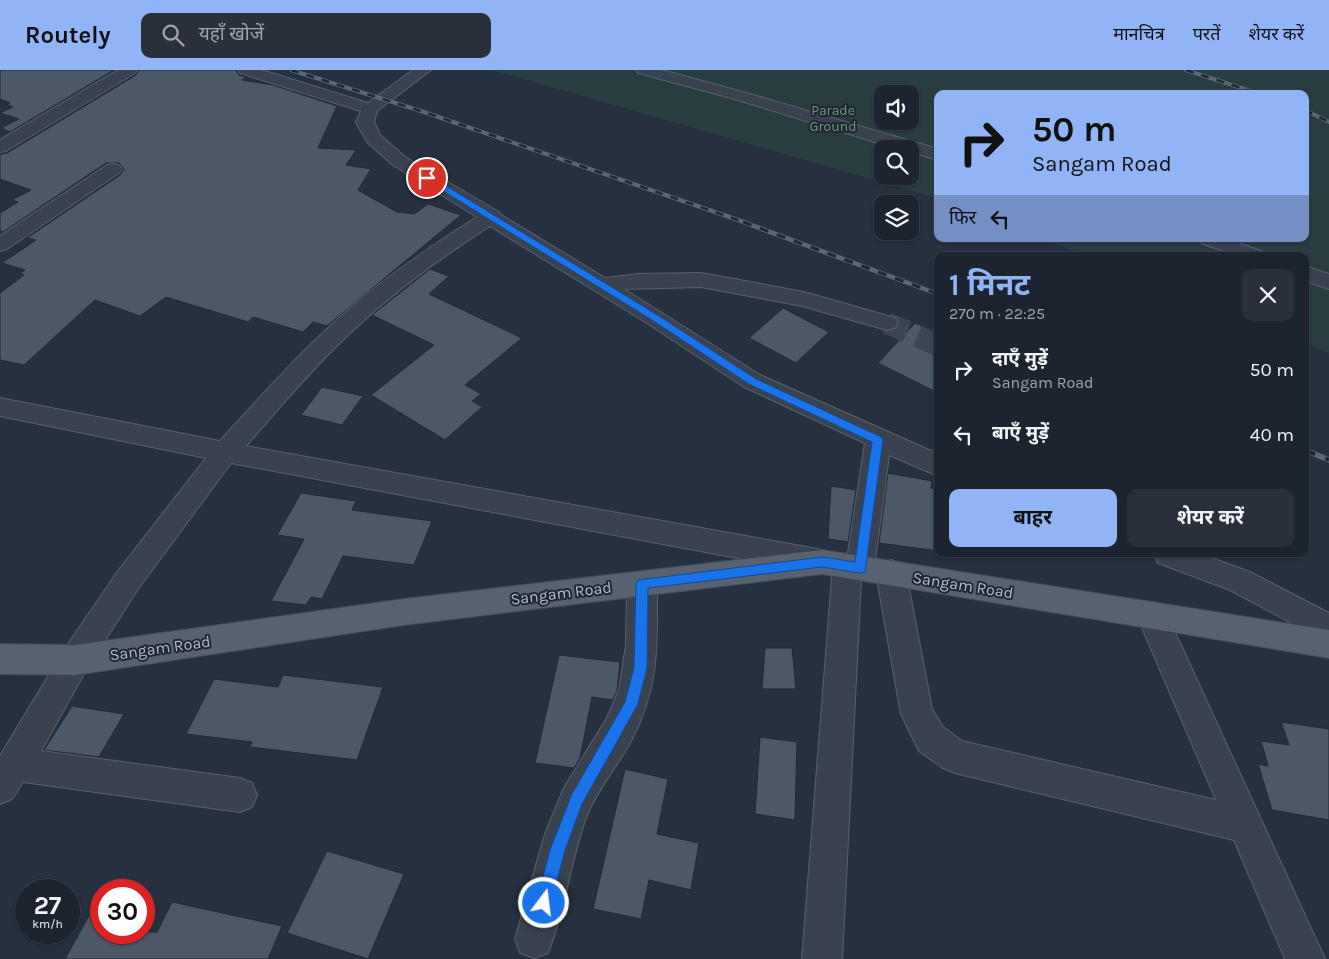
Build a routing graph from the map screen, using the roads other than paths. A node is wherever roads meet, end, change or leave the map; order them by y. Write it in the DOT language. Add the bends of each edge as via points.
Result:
graph roads {
  1 [pos="129,70"];
  2 [pos="246,70"];
  3 [pos="423,70"];
  4 [pos="644,70"];
  5 [pos="370,109"];
  6 [pos="0,147"];
  7 [pos="934,154"];
  8 [pos="113,169"];
  9 [pos="492,216"];
  10 [pos="1217,242"];
  11 [pos="0,245"];
  12 [pos="1245,252"];
  13 [pos="1309,274"];
  14 [pos="1329,282"];
  15 [pos="602,285"];
  16 [pos="887,323"];
  17 [pos="0,407"];
  18 [pos="878,440"];
  19 [pos="225,452"];
  20 [pos="934,464"];
  21 [pos="1176,557"];
  22 [pos="1225,557"];
  23 [pos="855,567"];
  24 [pos="1240,581"];
  25 [pos="642,584"];
  26 [pos="1152,616"];
  27 [pos="1329,629"];
  28 [pos="1329,644"];
  29 [pos="0,659"];
  30 [pos="75,660"];
  31 [pos="8,776"];
  32 [pos="240,795"];
  33 [pos="1246,825"];
  34 [pos="534,938"];
  35 [pos="822,959"];
  36 [pos="1305,959"];
  1 -- 6 [label="street"];
  2 -- 5 [label="street"];
  3 -- 5 [label="street"];
  4 -- 7 [label="street"];
  5 -- 9 [label="street" via="365,122 373,138 399,161"];
  8 -- 11 [label="street"];
  9 -- 15 [label="street"];
  9 -- 19 [label="street" via="435,252 384,291 332,337"];
  10 -- 12 [label="street"];
  13 -- 14 [label="street"];
  15 -- 16 [label="street" via="701,280 804,299"];
  15 -- 18 [label="street" via="752,382"];
  17 -- 19 [label="street"];
  18 -- 20 [label="street"];
  18 -- 23 [label="street"];
  19 -- 23 [label="street"];
  19 -- 30 [label="street" via="128,580"];
  21 -- 24 [label="street"];
  22 -- 24 [label="street"];
  23 -- 25 [label="main road, Sangam Road"];
  23 -- 26 [label="main road, Sangam Road"];
  23 -- 33 [label="street" via="917,714 931,739 955,756"];
  23 -- 35 [label="street"];
  24 -- 27 [label="street"];
  25 -- 30 [label="main road, Sangam Road" via="404,612"];
  25 -- 34 [label="street" via="640,668 631,704 577,800 557,850"];
  26 -- 28 [label="main road, Sangam Road"];
  26 -- 33 [label="street"];
  29 -- 30 [label="main road, Sangam Road"];
  30 -- 31 [label="street"];
  31 -- 32 [label="street"];
  33 -- 36 [label="street"];
}
